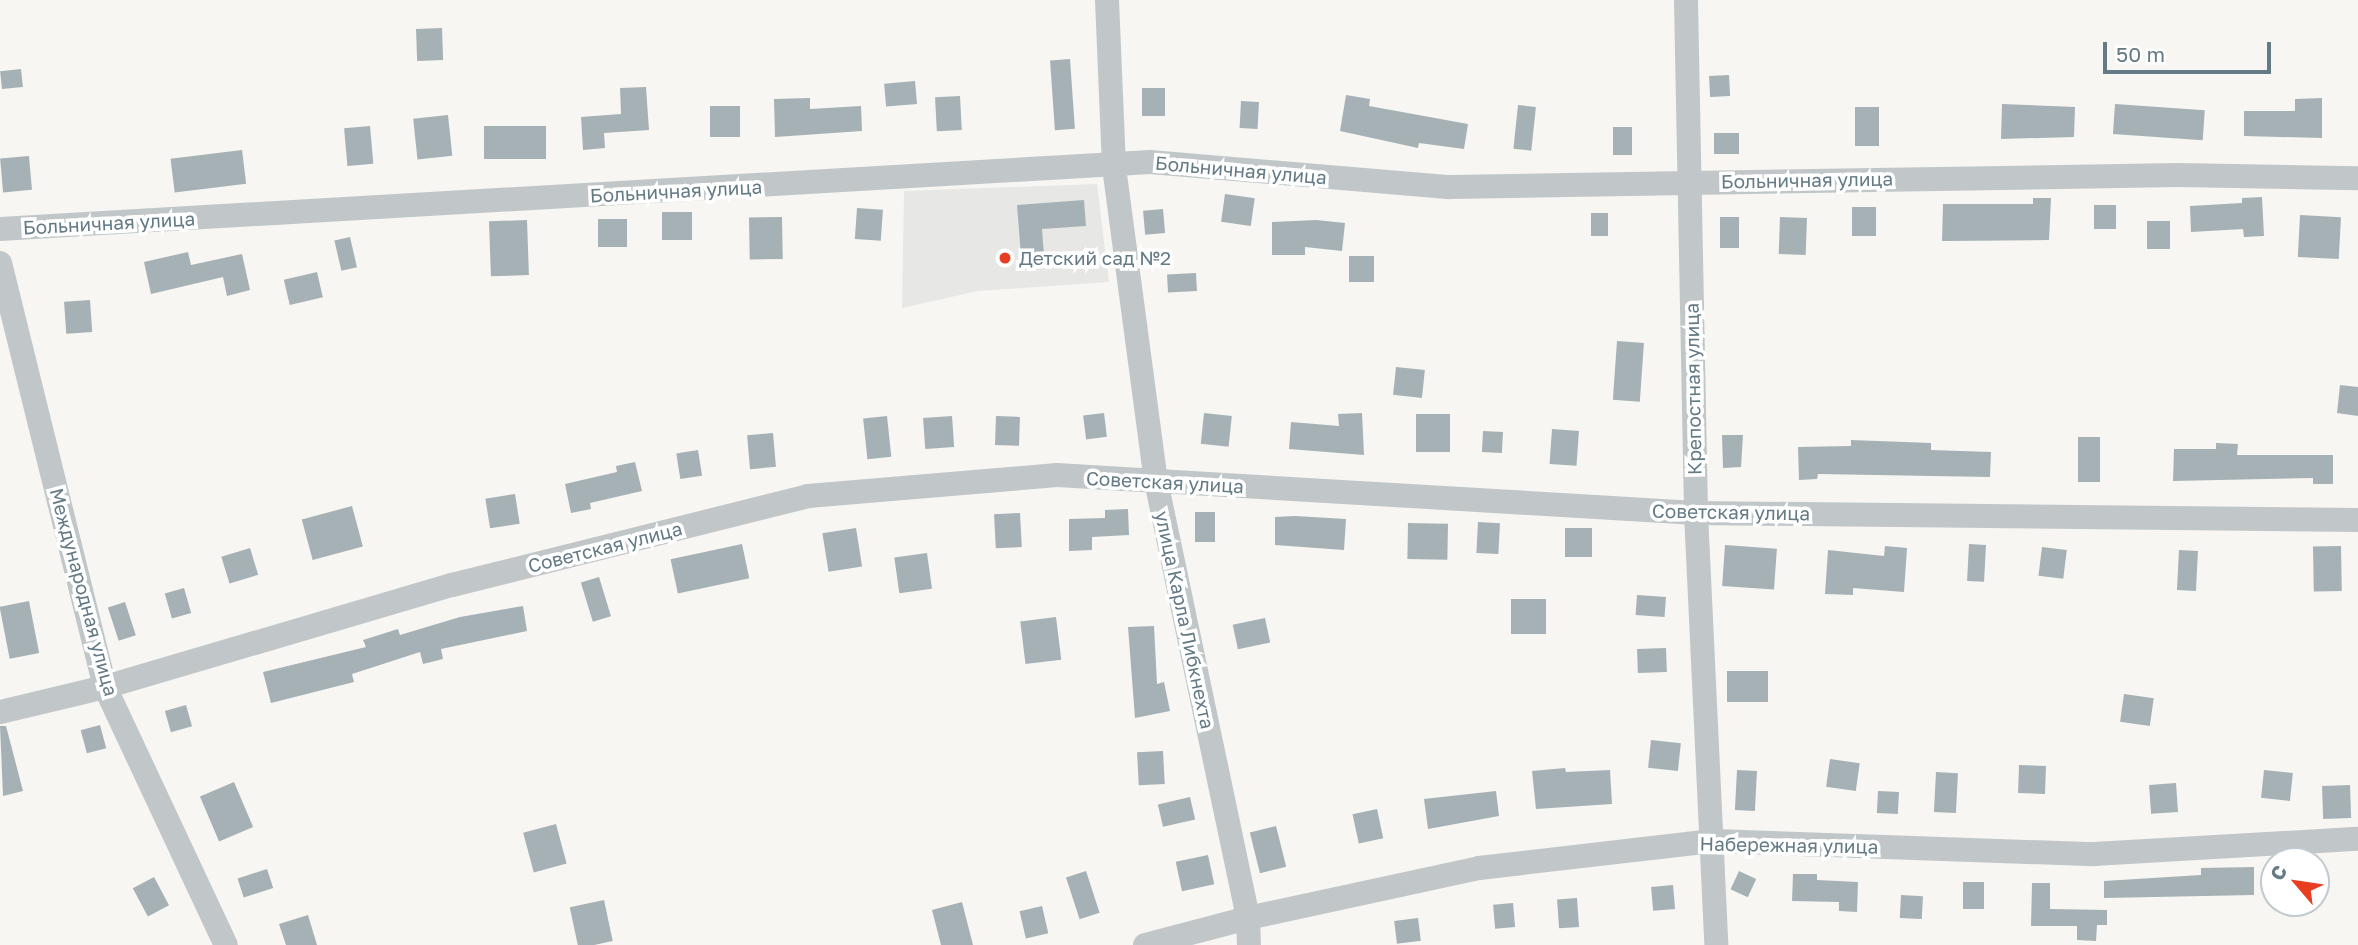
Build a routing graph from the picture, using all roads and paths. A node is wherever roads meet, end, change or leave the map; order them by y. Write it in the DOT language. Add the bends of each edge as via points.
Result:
graph roads {
  1 [pos="1107,0"];
  2 [pos="1686,0"];
  3 [pos="1114,167"];
  4 [pos="2358,178"];
  5 [pos="1688,182"];
  6 [pos="0,229"];
  7 [pos="0,263"];
  8 [pos="1156,481"];
  9 [pos="1696,513"];
  10 [pos="2358,520"];
  11 [pos="105,687"];
  12 [pos="0,712"];
  13 [pos="2358,839"];
  14 [pos="1714,841"];
  15 [pos="1248,918"];
  16 [pos="226,945"];
  17 [pos="1145,945"];
  18 [pos="1249,945"];
  19 [pos="1716,945"];
  1 -- 3 [label="street, улица Карла Либкнехта"];
  2 -- 5 [label="street, Крепостная улица"];
  3 -- 5 [label="street, Больничная улица" via="1150,162 1450,187"];
  3 -- 6 [label="street, Больничная улица"];
  3 -- 8 [label="street, улица Карла Либкнехта"];
  4 -- 5 [label="street, Больничная улица" via="2178,175"];
  5 -- 9 [label="street, Крепостная улица"];
  7 -- 11 [label="street, Международная улица"];
  8 -- 9 [label="street, Советская улица"];
  8 -- 11 [label="street, Советская улица" via="1057,475 808,496 452,585"];
  8 -- 15 [label="street, улица Карла Либкнехта"];
  9 -- 10 [label="street, Советская улица"];
  9 -- 14 [label="street, Крепостная улица"];
  11 -- 12 [label="street, Советская улица"];
  11 -- 16 [label="street, Международная улица"];
  13 -- 14 [label="street, Набережная улица" via="2094,854"];
  14 -- 15 [label="street, Набережная улица" via="1479,868"];
  14 -- 19 [label="street, Крепостная улица"];
  15 -- 17 [label="street, Набережная улица"];
  15 -- 18 [label="street, улица Карла Либкнехта"];
}
